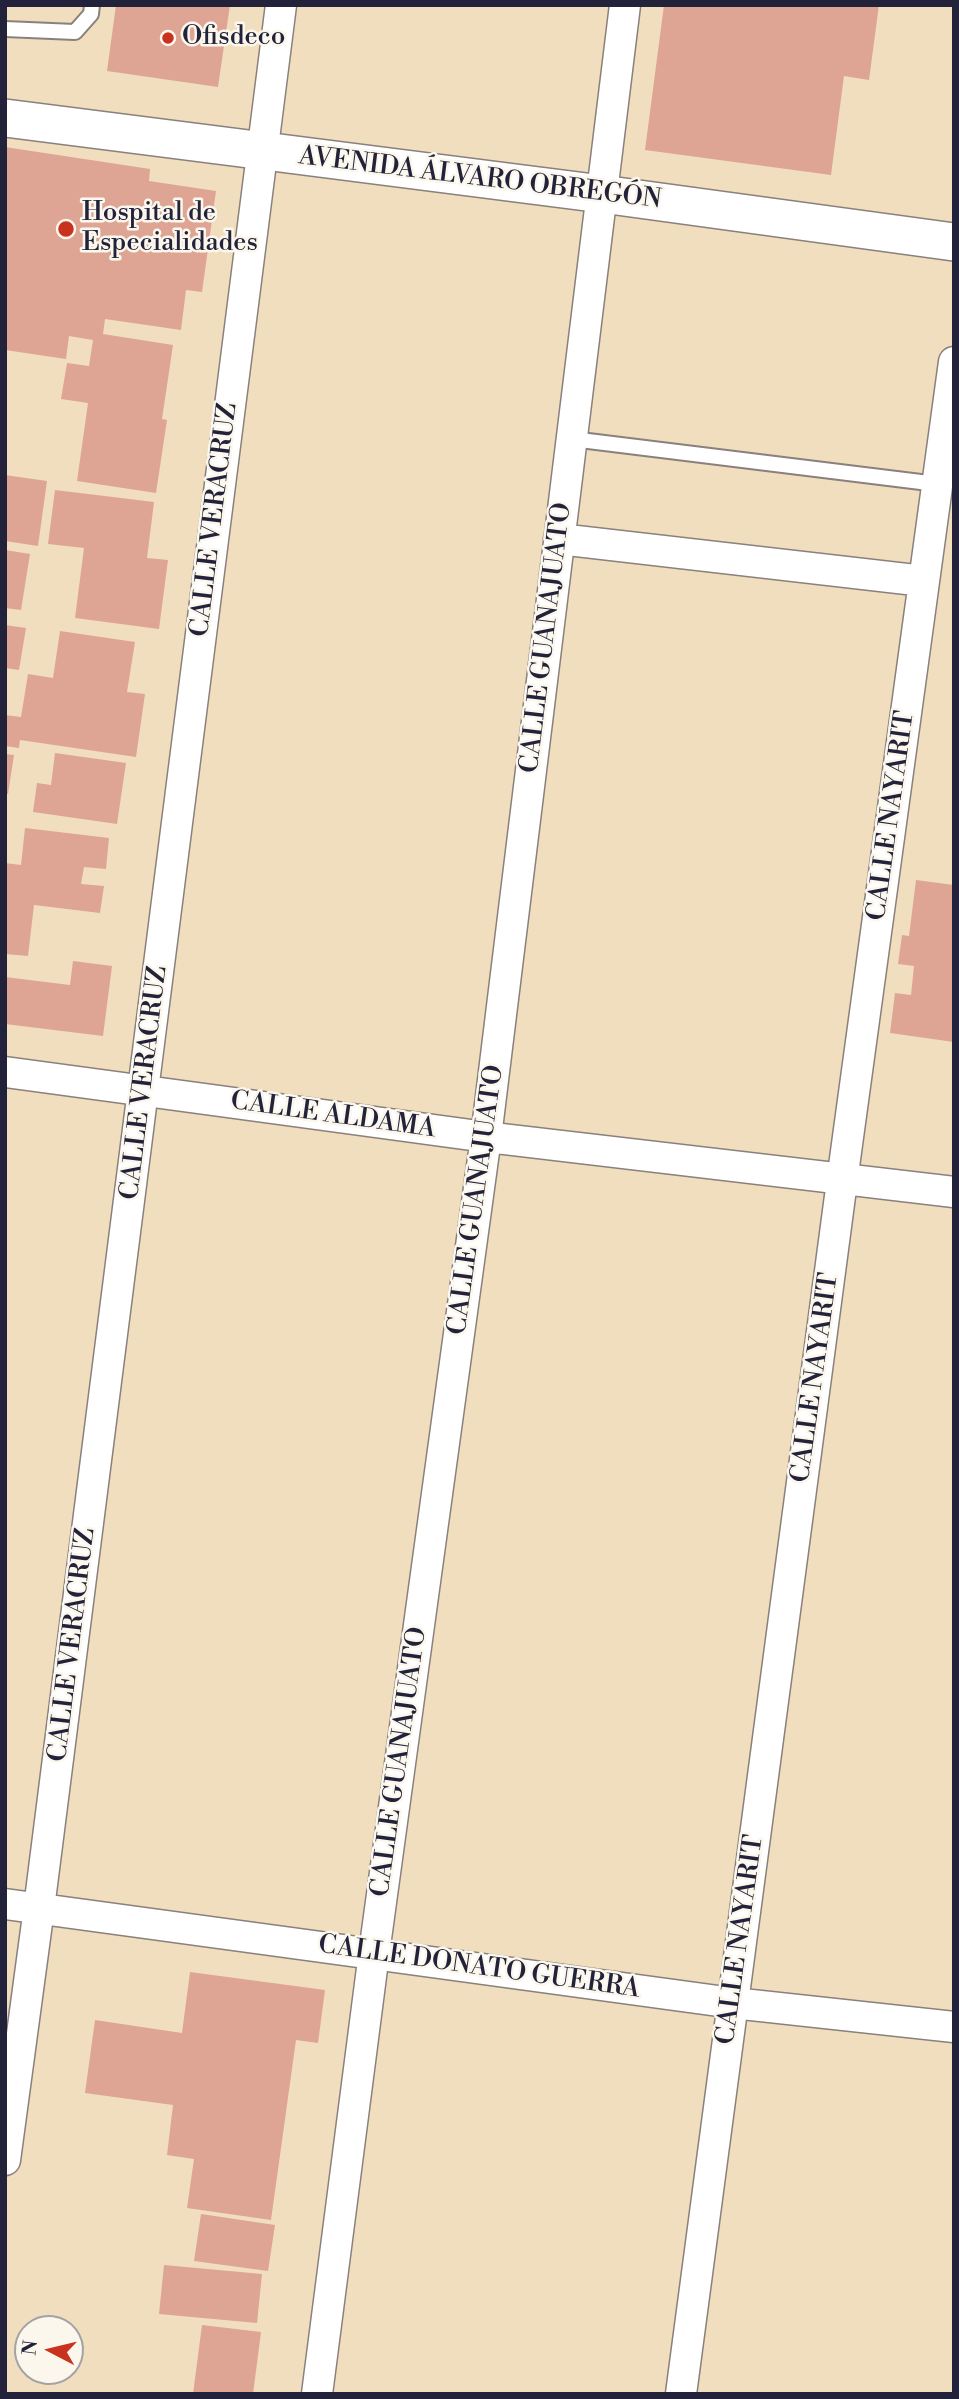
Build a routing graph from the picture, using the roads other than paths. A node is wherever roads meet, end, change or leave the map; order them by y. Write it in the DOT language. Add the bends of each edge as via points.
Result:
graph roads {
  1 [pos="92,5"];
  2 [pos="281,5"];
  3 [pos="625,5"];
  4 [pos="5,29"];
  5 [pos="5,118"];
  6 [pos="262,151"];
  7 [pos="602,194"];
  8 [pos="954,242"];
  9 [pos="954,362"];
  10 [pos="572,439"];
  11 [pos="937,484"];
  12 [pos="559,539"];
  13 [pos="924,581"];
  14 [pos="5,1072"];
  15 [pos="144,1090"];
  16 [pos="486,1137"];
  17 [pos="842,1181"];
  18 [pos="954,1192"];
  19 [pos="5,1904"];
  20 [pos="39,1908"];
  21 [pos="374,1953"];
  22 [pos="733,2003"];
  23 [pos="954,2027"];
  24 [pos="5,2160"];
  25 [pos="317,2394"];
  26 [pos="681,2394"];
  1 -- 4 [label="lane" via="91,14 75,32"];
  2 -- 6 [label="street, CALLE VERACRUZ"];
  3 -- 7 [label="street, CALLE GUANAJUATO"];
  5 -- 6 [label="street, AVENIDA ÁLVARO OBREGÓN"];
  6 -- 7 [label="street, AVENIDA ÁLVARO OBREGÓN"];
  6 -- 15 [label="street, CALLE VERACRUZ"];
  7 -- 8 [label="street, AVENIDA ÁLVARO OBREGÓN"];
  7 -- 10 [label="street, CALLE GUANAJUATO"];
  9 -- 11 [label="street, CALLE NAYARIT"];
  10 -- 11 [label="lane"];
  10 -- 12 [label="street, CALLE GUANAJUATO"];
  11 -- 13 [label="street, CALLE NAYARIT"];
  12 -- 13 [label="street"];
  12 -- 16 [label="street, CALLE GUANAJUATO"];
  13 -- 17 [label="street, CALLE NAYARIT"];
  14 -- 15 [label="street, CALLE ALDAMA"];
  15 -- 16 [label="street, CALLE ALDAMA"];
  15 -- 20 [label="street, CALLE VERACRUZ"];
  16 -- 17 [label="street, CALLE ALDAMA"];
  16 -- 21 [label="street, CALLE GUANAJUATO"];
  17 -- 18 [label="street, CALLE ALDAMA"];
  17 -- 22 [label="street, CALLE NAYARIT"];
  19 -- 20 [label="street, CALLE DONATO GUERRA"];
  20 -- 21 [label="street, CALLE DONATO GUERRA"];
  20 -- 24 [label="street, CALLE VERACRUZ"];
  21 -- 22 [label="street, CALLE DONATO GUERRA"];
  21 -- 25 [label="street, CALLE GUANAJUATO"];
  22 -- 23 [label="street, CALLE DONATO GUERRA"];
  22 -- 26 [label="street, CALLE NAYARIT"];
}
